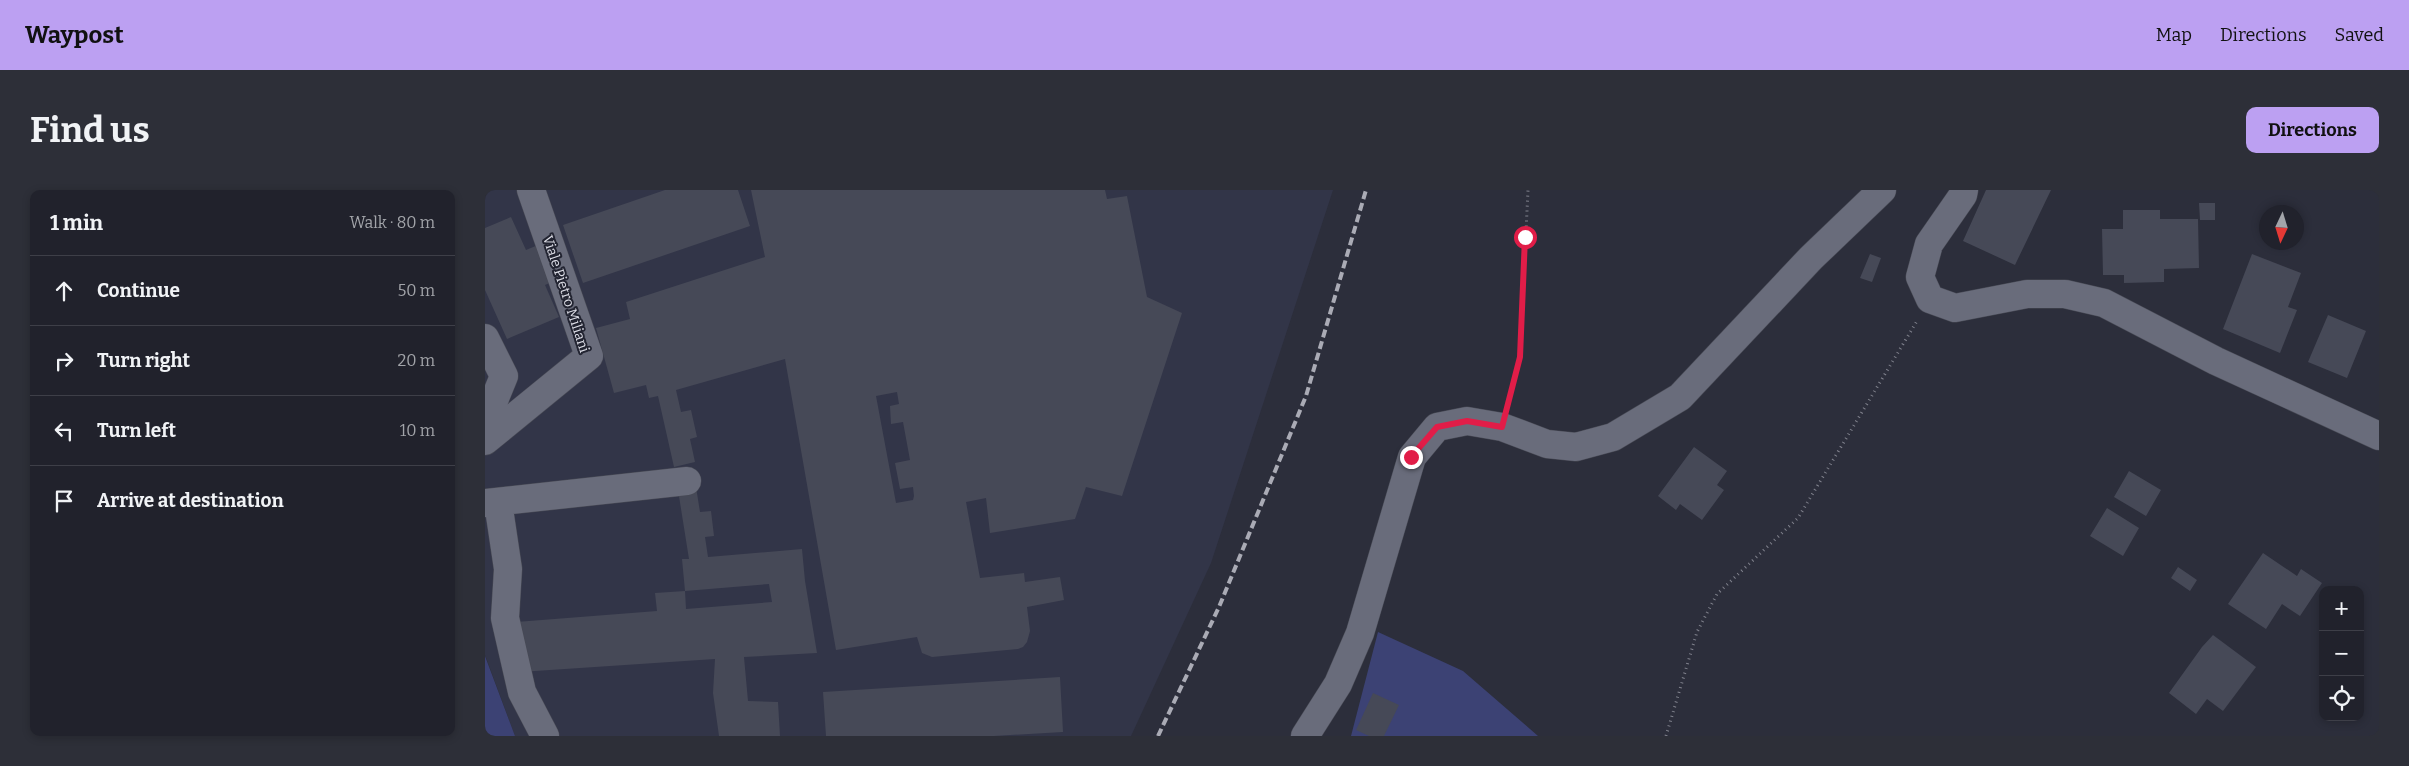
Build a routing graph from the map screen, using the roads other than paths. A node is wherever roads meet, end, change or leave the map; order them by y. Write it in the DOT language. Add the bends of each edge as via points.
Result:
graph roads {
  1 [pos="531,190"];
  2 [pos="1882,190"];
  3 [pos="1964,190"];
  4 [pos="485,338"];
  5 [pos="485,412"];
  6 [pos="2379,436"];
  7 [pos="485,441"];
  8 [pos="687,481"];
  9 [pos="491,503"];
  10 [pos="545,736"];
  11 [pos="1305,736"];
  1 -- 7 [label="street, Viale Pietro Miliani" via="589,356"];
  2 -- 11 [label="street" via="1811,258 1680,397 1613,438 1576,446 1547,444 1502,427 1467,421 1437,427 1411,457 1360,633 1338,684"];
  3 -- 6 [label="street" via="1929,244 1920,278 1929,299 1955,308 2027,294 2065,294 2104,303 2216,361"];
  4 -- 5 [label="street" via="504,376 493,403"];
  8 -- 9 [label="street"];
  9 -- 10 [label="street" via="508,569 505,618 522,692"];
}
